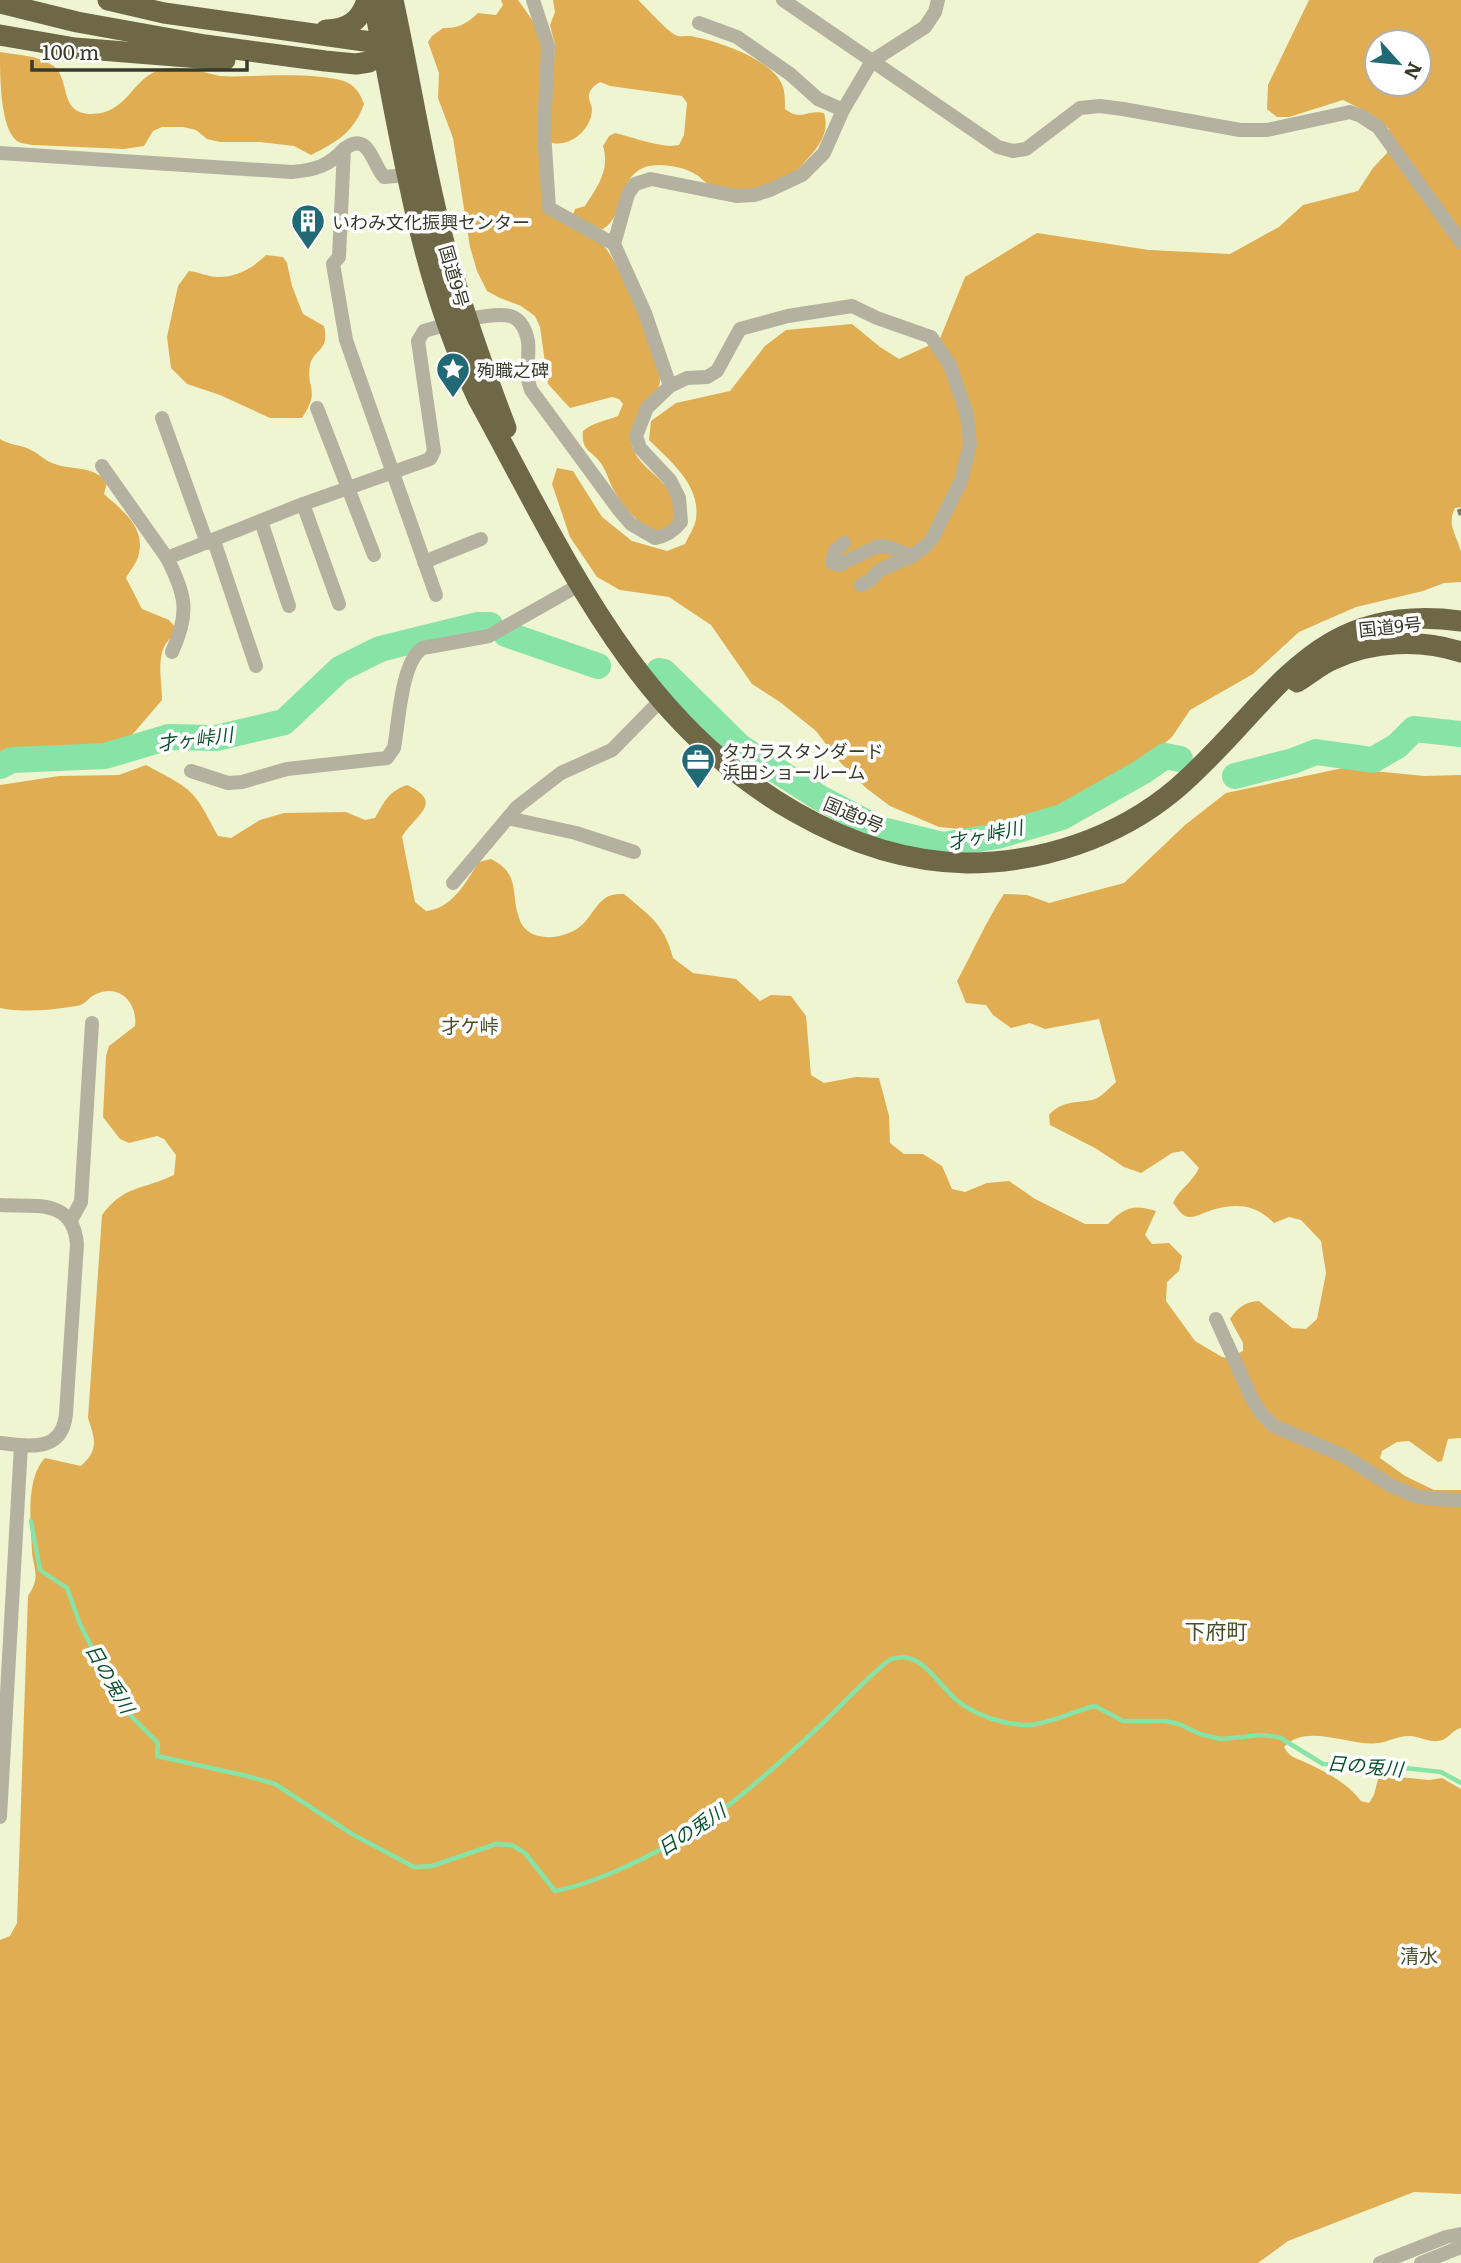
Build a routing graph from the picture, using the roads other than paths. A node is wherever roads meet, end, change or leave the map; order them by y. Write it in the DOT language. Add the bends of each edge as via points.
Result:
graph roads {
  1 [pos="108,0"];
  2 [pos="367,0"];
  3 [pos="373,0"];
  4 [pos="393,0"];
  5 [pos="533,0"];
  6 [pos="783,0"];
  7 [pos="938,0"];
  8 [pos="0,3"];
  9 [pos="78,22"];
  10 [pos="699,23"];
  11 [pos="282,28"];
  12 [pos="0,35"];
  13 [pos="394,53"];
  14 [pos="325,61"];
  15 [pos="872,61"];
  16 [pos="347,63"];
  17 [pos="392,107"];
  18 [pos="843,110"];
  19 [pos="344,149"];
  20 [pos="0,153"];
  21 [pos="407,175"];
  22 [pos="1461,242"];
  23 [pos="614,244"];
  24 [pos="467,320"];
  25 [pos="446,325"];
  26 [pos="670,386"];
  27 [pos="317,408"];
  28 [pos="163,418"];
  29 [pos="102,466"];
  30 [pos="392,472"];
  31 [pos="347,488"];
  32 [pos="303,504"];
  33 [pos="537,505"];
  34 [pos="261,521"];
  35 [pos="481,538"];
  36 [pos="210,542"];
  37 [pos="844,543"];
  38 [pos="374,555"];
  39 [pos="912,556"];
  40 [pos="167,558"];
  41 [pos="424,562"];
  42 [pos="581,584"];
  43 [pos="861,585"];
  44 [pos="436,595"];
  45 [pos="339,604"];
  46 [pos="289,606"];
  47 [pos="1461,621"];
  48 [pos="172,652"];
  49 [pos="1461,652"];
  50 [pos="256,666"];
  51 [pos="660,701"];
  52 [pos="1254,710"];
  53 [pos="191,771"];
  54 [pos="508,818"];
  55 [pos="634,852"];
  56 [pos="453,883"];
  57 [pos="92,1023"];
  58 [pos="0,1205"];
  59 [pos="71,1220"];
  60 [pos="1216,1319"];
  61 [pos="0,1443"];
  62 [pos="21,1445"];
  63 [pos="1461,1501"];
  64 [pos="4,1681"];
  65 [pos="0,1817"];
  66 [pos="1461,2234"];
  67 [pos="1461,2247"];
  68 [pos="1380,2263"];
  69 [pos="1421,2263"];
  1 -- 11 [label="highway" via="164,13"];
  2 -- 11 [label="highway" via="347,27"];
  3 -- 13 [label="highway, 国道9号"];
  4 -- 13 [label="highway, 国道9号"];
  5 -- 23 [label="street" via="548,46 544,132 549,208"];
  6 -- 15 [label="street"];
  7 -- 15 [label="street" via="925,27"];
  8 -- 9 [label="highway"];
  9 -- 13 [label="highway"];
  9 -- 14 [label="highway"];
  10 -- 18 [label="street" via="737,37 818,99"];
  11 -- 13 [label="highway"];
  12 -- 14 [label="highway" via="136,54"];
  13 -- 16 [label="highway" via="369,62"];
  13 -- 17 [label="highway, 国道9号"];
  13 -- 24 [label="highway, 国道9号"];
  14 -- 16 [label="highway"];
  15 -- 18 [label="street"];
  15 -- 22 [label="street" via="998,147 1013,151 1035,144 1080,108 1100,106 1240,130 1267,130 1350,112 1378,127"];
  16 -- 17 [label="highway" via="375,77"];
  17 -- 21 [label="highway, 国道9号"];
  18 -- 23 [label="street" via="824,153 814,164 770,190 736,196 651,179 635,184"];
  19 -- 20 [label="street" via="333,162 314,171 292,172"];
  19 -- 21 [label="street" via="352,143 364,146 384,177"];
  19 -- 30 [label="street" via="339,257 333,264 346,341"];
  21 -- 25 [label="highway, 国道9号"];
  23 -- 26 [label="street" via="645,313"];
  24 -- 25 [label="street"];
  24 -- 26 [label="street" via="509,315 521,323 528,343 526,371 531,390 619,510 631,524 655,538 675,530 681,522 680,505 670,481 640,448 636,436 647,408"];
  24 -- 33 [label="highway, 国道9号"];
  25 -- 30 [label="street" via="424,331 418,341 434,451 430,459"];
  25 -- 33 [label="highway, 国道9号" via="478,399"];
  26 -- 39 [label="street" via="717,371 740,329 788,316 852,306 931,337 957,382 967,415 970,452 933,537"];
  27 -- 31 [label="street"];
  28 -- 36 [label="street"];
  29 -- 40 [label="street"];
  30 -- 31 [label="street"];
  30 -- 41 [label="street"];
  31 -- 32 [label="street"];
  31 -- 38 [label="street"];
  32 -- 34 [label="street"];
  32 -- 45 [label="street"];
  33 -- 42 [label="highway, 国道9号"];
  34 -- 36 [label="street"];
  34 -- 46 [label="street"];
  35 -- 41 [label="street"];
  36 -- 40 [label="street"];
  36 -- 50 [label="street"];
  37 -- 39 [label="street" via="835,551 832,563 839,565 878,547"];
  39 -- 43 [label="street" via="880,570"];
  40 -- 48 [label="street" via="184,608 183,629"];
  41 -- 44 [label="street"];
  42 -- 51 [label="highway, 国道9号" via="619,648"];
  42 -- 53 [label="street" via="489,636 415,653 394,748 387,758 287,769 228,783"];
  47 -- 52 [label="highway, 国道9号" via="1397,619 1347,633 1299,665"];
  49 -- 52 [label="highway, 国道9号" via="1430,644 1371,647 1333,659"];
  51 -- 52 [label="highway, 国道9号" via="721,761 771,799 814,823 871,848 922,860 962,863 1018,860 1054,852 1115,828 1178,787"];
  51 -- 54 [label="street" via="612,750 561,773"];
  54 -- 55 [label="street"];
  54 -- 56 [label="street"];
  57 -- 59 [label="street" via="81,1202"];
  58 -- 59 [label="street" via="56,1209"];
  59 -- 62 [label="street" via="77,1244 65,1423 56,1440"];
  60 -- 63 [label="street" via="1252,1399 1274,1426 1344,1456 1418,1497"];
  61 -- 62 [label="street"];
  62 -- 64 [label="street"];
  64 -- 65 [label="street"];
  66 -- 68 [label="street"];
  67 -- 69 [label="street"];
}
